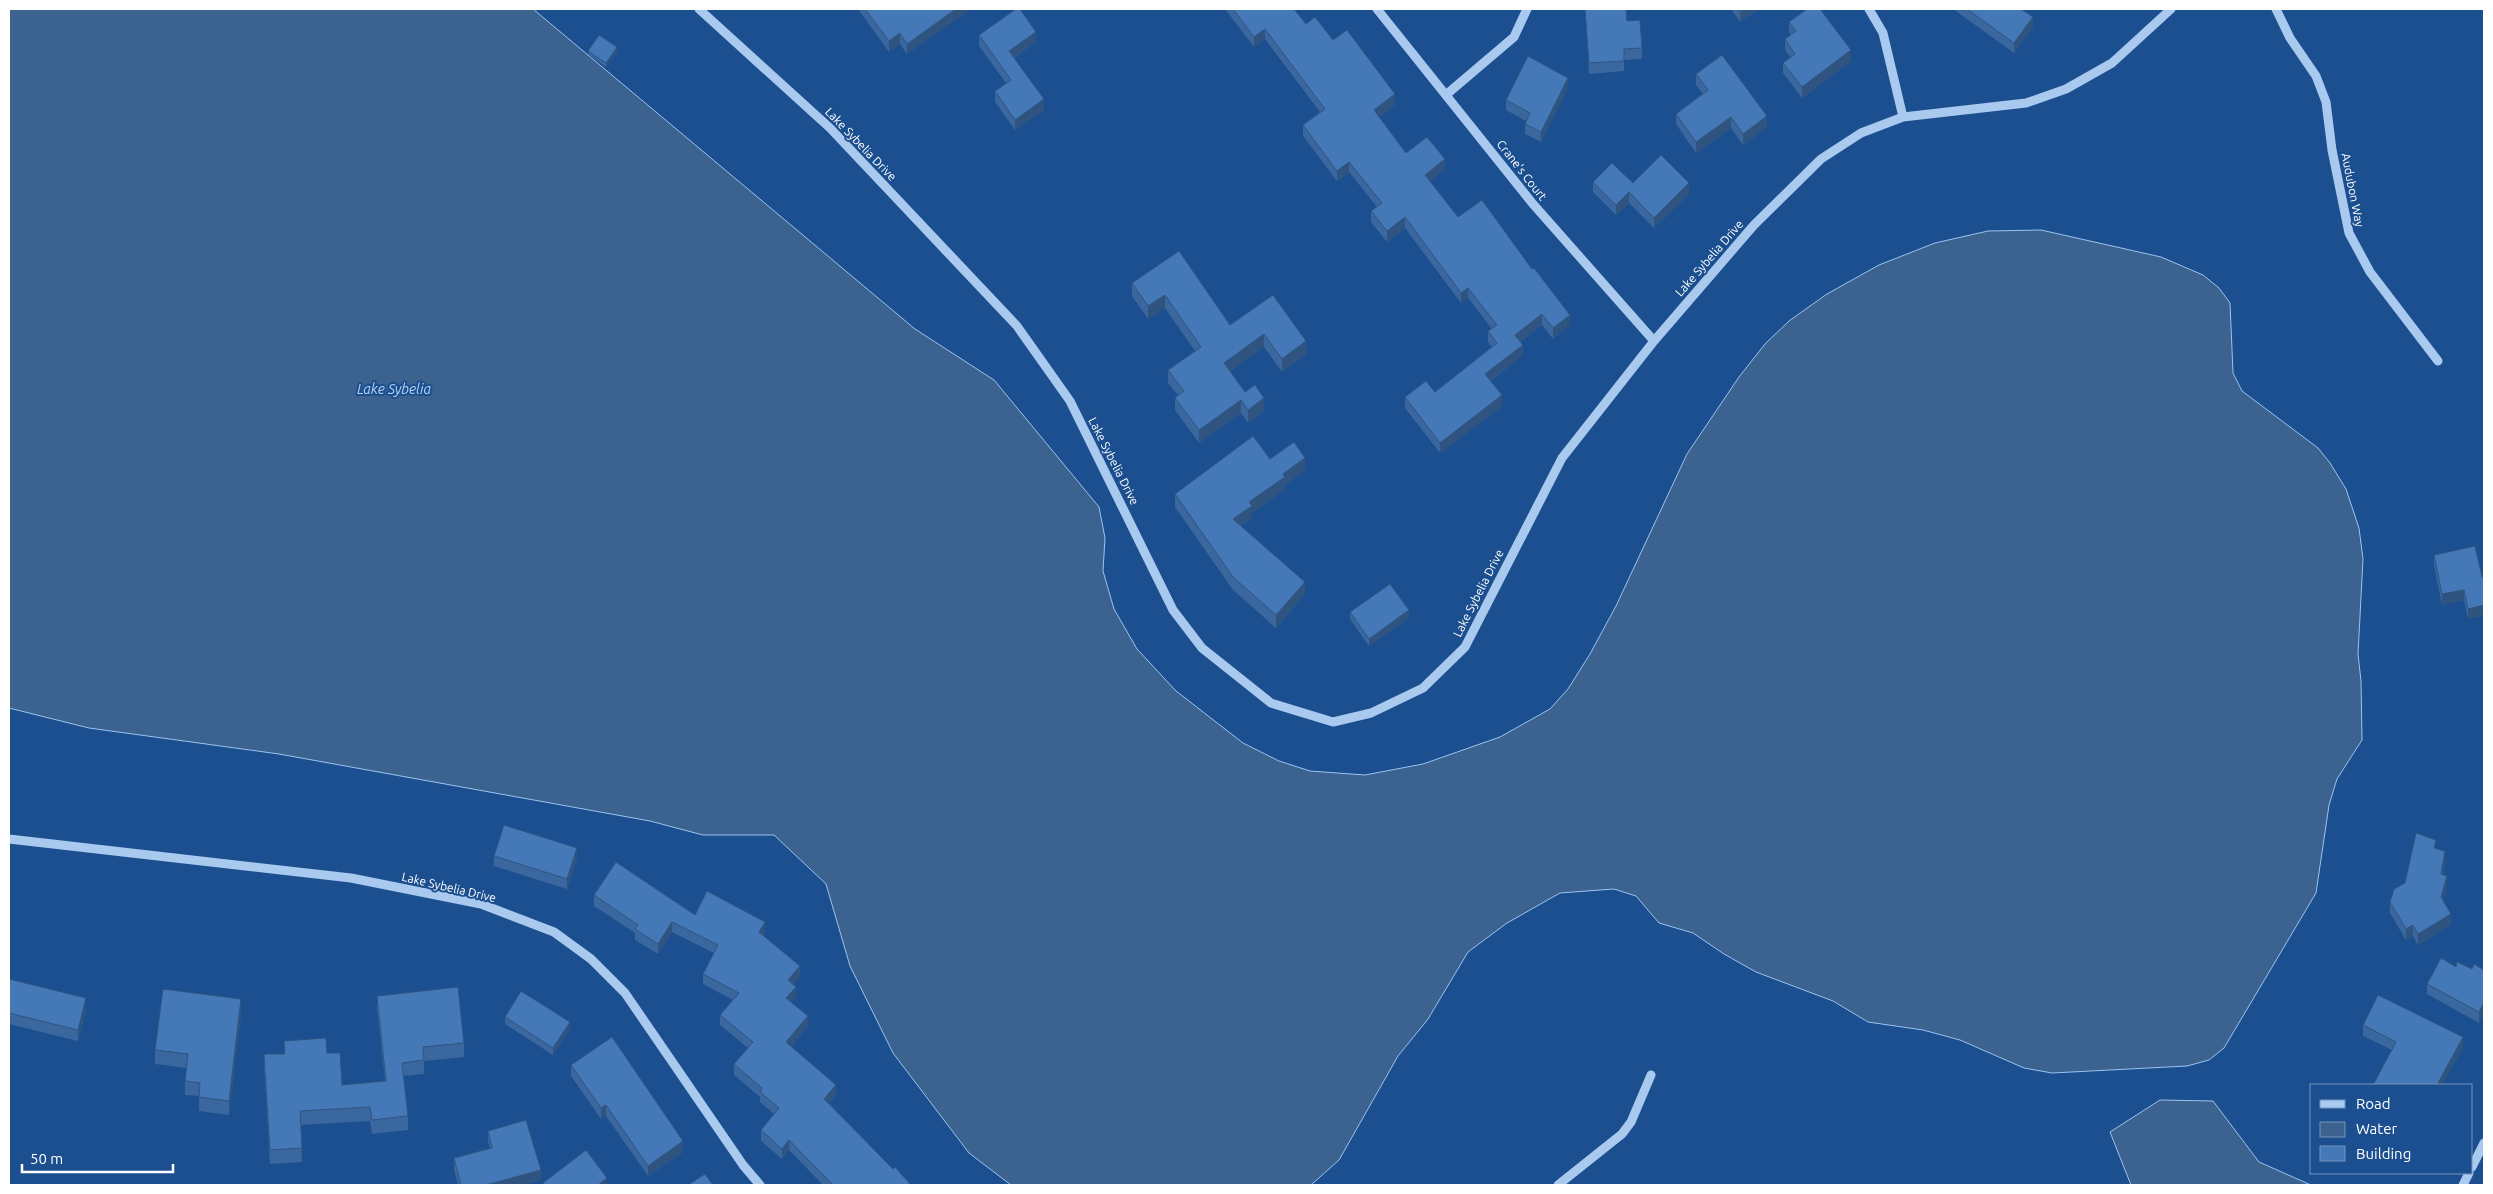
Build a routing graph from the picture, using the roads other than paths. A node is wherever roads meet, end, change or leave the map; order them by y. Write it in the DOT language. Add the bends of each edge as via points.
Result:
graph roads {
  1 [pos="699,9"];
  2 [pos="1377,9"];
  3 [pos="1526,9"];
  4 [pos="1869,9"];
  5 [pos="2171,9"];
  6 [pos="2276,9"];
  7 [pos="1447,94"];
  8 [pos="1903,117"];
  9 [pos="1654,341"];
  10 [pos="2438,361"];
  11 [pos="9,838"];
  12 [pos="1651,1075"];
  13 [pos="2484,1143"];
  14 [pos="2473,1165"];
  15 [pos="760,1185"];
  16 [pos="1558,1185"];
  1 -- 9 [label="street, Lake Sybelia Drive" via="830,128 1017,326 1070,401 1173,610 1202,648 1271,703 1333,722 1371,713 1423,688 1465,647 1562,458"];
  2 -- 7 [label="street, Crane's Court"];
  3 -- 7 [label="street" via="1514,37"];
  4 -- 8 [label="street" via="1883,33"];
  5 -- 8 [label="street, Lake Sybelia Drive" via="2112,63 2066,89 2026,103"];
  6 -- 10 [label="street, Audubon Way" via="2290,38 2316,76 2326,102 2349,234 2370,272"];
  7 -- 9 [label="street, Crane's Court" via="1533,204"];
  8 -- 9 [label="street, Lake Sybelia Drive" via="1862,133 1821,159 1754,225"];
  11 -- 15 [label="street, Lake Sybelia Drive" via="351,878 481,904 554,932 591,959 625,993 742,1165"];
  12 -- 16 [label="street" via="1631,1122 1622,1134"];
  13 -- 14 [label="street"];
}
